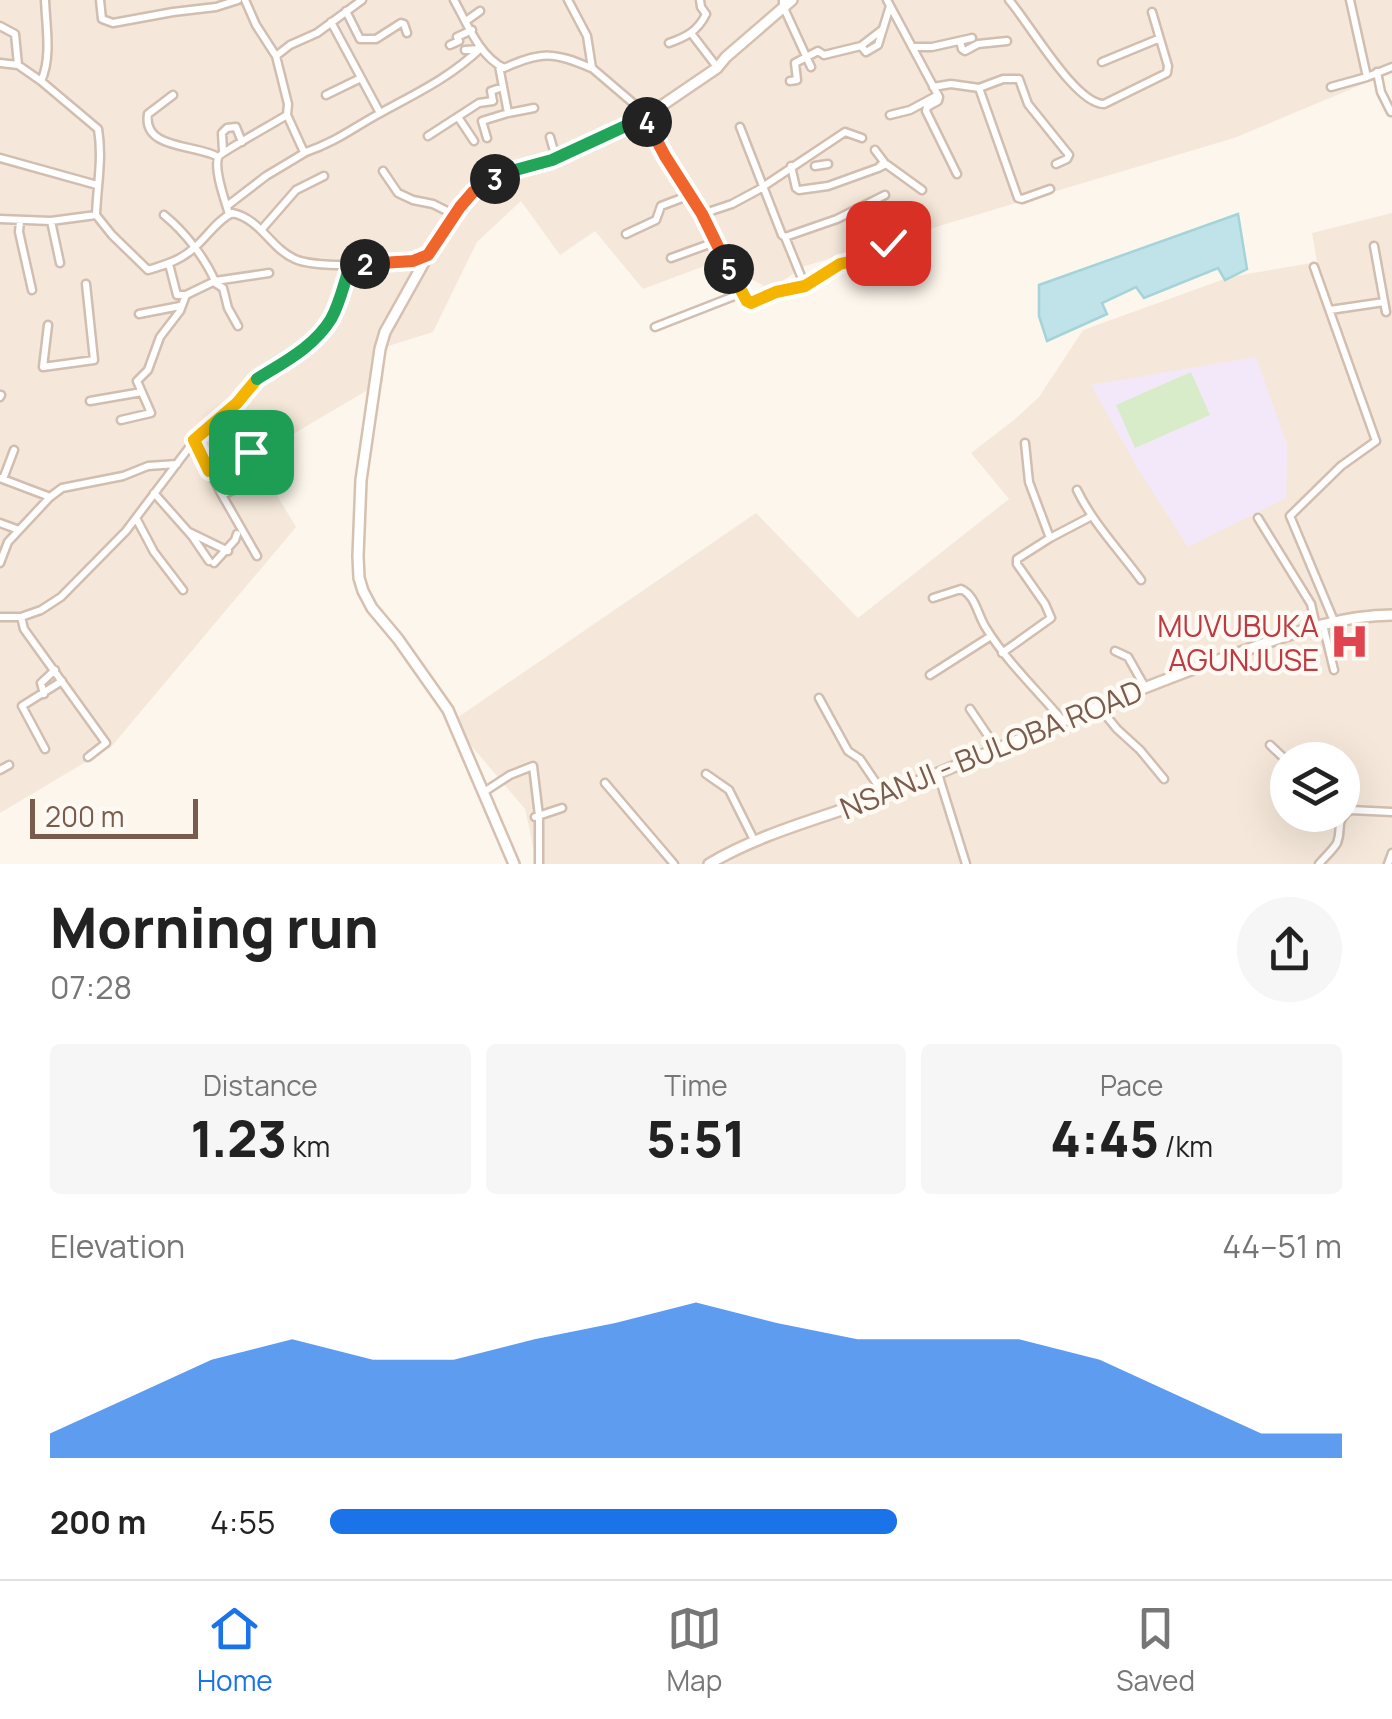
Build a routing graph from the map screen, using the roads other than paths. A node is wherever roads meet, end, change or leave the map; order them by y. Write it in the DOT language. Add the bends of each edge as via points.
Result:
graph roads {
  1 [pos="45,0"];
  2 [pos="100,0"];
  3 [pos="242,0"];
  4 [pos="362,0"];
  5 [pos="454,0"];
  6 [pos="568,0"];
  7 [pos="700,0"];
  8 [pos="1009,0"];
  9 [pos="1350,0"];
  10 [pos="786,2"];
  11 [pos="889,2"];
  12 [pos="346,11"];
  13 [pos="480,11"];
  14 [pos="1152,12"];
  15 [pos="466,21"];
  16 [pos="331,22"];
  17 [pos="0,26"];
  18 [pos="472,30"];
  19 [pos="406,33"];
  20 [pos="691,33"];
  21 [pos="972,38"];
  22 [pos="1158,39"];
  23 [pos="960,41"];
  24 [pos="1007,41"];
  25 [pos="669,43"];
  26 [pos="450,45"];
  27 [pos="912,47"];
  28 [pos="481,48"];
  29 [pos="465,50"];
  30 [pos="276,56"];
  31 [pos="806,56"];
  32 [pos="1102,62"];
  33 [pos="0,63"];
  34 [pos="18,65"];
  35 [pos="498,65"];
  36 [pos="811,67"];
  37 [pos="1392,67"];
  38 [pos="592,68"];
  39 [pos="718,68"];
  40 [pos="1377,72"];
  41 [pos="361,78"];
  42 [pos="1367,78"];
  43 [pos="790,80"];
  44 [pos="41,81"];
  45 [pos="1331,87"];
  46 [pos="503,88"];
  47 [pos="979,88"];
  48 [pos="936,91"];
  49 [pos="173,95"];
  50 [pos="326,95"];
  51 [pos="534,108"];
  52 [pos="1391,112"];
  53 [pos="380,113"];
  54 [pos="508,113"];
  55 [pos="287,115"];
  56 [pos="890,115"];
  57 [pos="458,117"];
  58 [pos="645,117"];
  59 [pos="740,127"];
  60 [pos="428,136"];
  61 [pos="550,137"];
  62 [pos="487,138"];
  63 [pos="862,138"];
  64 [pos="474,141"];
  65 [pos="242,142"];
  66 [pos="875,150"];
  67 [pos="306,152"];
  68 [pos="221,154"];
  69 [pos="0,158"];
  70 [pos="556,158"];
  71 [pos="828,164"];
  72 [pos="1056,164"];
  73 [pos="791,166"];
  74 [pos="815,166"];
  75 [pos="878,168"];
  76 [pos="382,171"];
  77 [pos="956,174"];
  78 [pos="324,176"];
  79 [pos="97,185"];
  80 [pos="763,186"];
  81 [pos="1050,189"];
  82 [pos="922,190"];
  83 [pos="691,195"];
  84 [pos="885,195"];
  85 [pos="228,210"];
  86 [pos="455,214"];
  87 [pos="702,214"];
  88 [pos="96,215"];
  89 [pos="164,216"];
  90 [pos="913,218"];
  91 [pos="0,220"];
  92 [pos="20,221"];
  93 [pos="51,221"];
  94 [pos="262,229"];
  95 [pos="626,234"];
  96 [pos="785,236"];
  97 [pos="715,242"];
  98 [pos="1374,246"];
  99 [pos="194,249"];
  100 [pos="428,255"];
  101 [pos="671,258"];
  102 [pos="60,263"];
  103 [pos="169,264"];
  104 [pos="350,266"];
  105 [pos="1314,266"];
  106 [pos="269,273"];
  107 [pos="214,282"];
  108 [pos="86,284"];
  109 [pos="805,286"];
  110 [pos="32,290"];
  111 [pos="742,293"];
  112 [pos="182,295"];
  113 [pos="1384,302"];
  114 [pos="180,306"];
  115 [pos="1330,310"];
  116 [pos="1386,312"];
  117 [pos="139,314"];
  118 [pos="48,325"];
  119 [pos="238,326"];
  120 [pos="656,327"];
  121 [pos="142,392"];
  122 [pos="90,402"];
  123 [pos="122,420"];
  124 [pos="194,440"];
  125 [pos="1025,443"];
  126 [pos="14,450"];
  127 [pos="251,452"];
  128 [pos="177,464"];
  129 [pos="209,471"];
  130 [pos="2,478"];
  131 [pos="257,479"];
  132 [pos="1077,490"];
  133 [pos="154,493"];
  134 [pos="222,495"];
  135 [pos="50,497"];
  136 [pos="1090,517"];
  137 [pos="136,518"];
  138 [pos="1258,518"];
  139 [pos="0,523"];
  140 [pos="18,530"];
  141 [pos="188,531"];
  142 [pos="237,534"];
  143 [pos="1050,538"];
  144 [pos="227,551"];
  145 [pos="257,556"];
  146 [pos="0,562"];
  147 [pos="1141,580"];
  148 [pos="184,590"];
  149 [pos="933,598"];
  150 [pos="1392,615"];
  151 [pos="0,617"];
  152 [pos="21,617"];
  153 [pos="1324,624"];
  154 [pos="990,636"];
  155 [pos="1115,651"];
  156 [pos="1002,653"];
  157 [pos="55,670"];
  158 [pos="1334,670"];
  159 [pos="930,675"];
  160 [pos="62,681"];
  161 [pos="1146,688"];
  162 [pos="44,694"];
  163 [pos="819,698"];
  164 [pos="1099,707"];
  165 [pos="970,709"];
  166 [pos="1064,722"];
  167 [pos="997,749"];
  168 [pos="45,750"];
  169 [pos="88,758"];
  170 [pos="9,765"];
  171 [pos="0,770"];
  172 [pos="706,774"];
  173 [pos="938,774"];
  174 [pos="1164,779"];
  175 [pos="605,783"];
  176 [pos="482,793"];
  177 [pos="888,794"];
  178 [pos="562,808"];
  179 [pos="1360,811"];
  180 [pos="1392,812"];
  181 [pos="537,816"];
  182 [pos="1338,832"];
  183 [pos="754,840"];
  184 [pos="1392,852"];
  185 [pos="514,864"];
  186 [pos="540,864"];
  187 [pos="674,864"];
  188 [pos="709,864"];
  189 [pos="966,864"];
  190 [pos="1318,864"];
  191 [pos="1388,864"];
  1 -- 44 [label="street"];
  2 -- 3 [label="street" via="108,23"];
  3 -- 30 [label="street"];
  4 -- 12 [label="street"];
  5 -- 15 [label="street"];
  6 -- 38 [label="street" via="587,36"];
  7 -- 20 [label="street" via="706,14"];
  8 -- 22 [label="street" via="1068,82 1096,104 1167,73"];
  9 -- 42 [label="street"];
  10 -- 31 [label="street"];
  10 -- 39 [label="main road"];
  11 -- 27 [label="street"];
  11 -- 31 [label="street" via="884,30 860,46"];
  12 -- 16 [label="street"];
  12 -- 19 [label="street" via="360,39 376,39 401,23"];
  13 -- 15 [label="street"];
  14 -- 22 [label="street"];
  15 -- 18 [label="street"];
  16 -- 30 [label="street"];
  16 -- 41 [label="street"];
  17 -- 34 [label="street" via="15,34"];
  18 -- 26 [label="street"];
  18 -- 28 [label="street"];
  20 -- 25 [label="street"];
  20 -- 39 [label="street"];
  21 -- 23 [label="street"];
  22 -- 32 [label="street"];
  23 -- 24 [label="street" via="965,51"];
  23 -- 27 [label="street"];
  27 -- 48 [label="street"];
  28 -- 29 [label="street"];
  28 -- 35 [label="street"];
  28 -- 53 [label="street"];
  30 -- 55 [label="street"];
  31 -- 36 [label="street"];
  31 -- 43 [label="street" via="796,62 797,80"];
  33 -- 34 [label="street"];
  34 -- 44 [label="street"];
  35 -- 38 [label="street" via="556,54"];
  35 -- 46 [label="street"];
  37 -- 40 [label="street"];
  38 -- 58 [label="street"];
  39 -- 58 [label="main road"];
  40 -- 42 [label="street"];
  40 -- 52 [label="street"];
  41 -- 50 [label="street"];
  41 -- 53 [label="street"];
  42 -- 45 [label="street"];
  44 -- 79 [label="street" via="98,129"];
  46 -- 54 [label="street"];
  46 -- 57 [label="street" via="491,90 493,101"];
  47 -- 48 [label="street" via="951,84"];
  47 -- 72 [label="street" via="1018,79 1028,104 1069,154"];
  47 -- 81 [label="street" via="1018,198"];
  48 -- 56 [label="street"];
  48 -- 77 [label="street" via="938,101 926,111"];
  49 -- 68 [label="street" via="148,114 148,126 166,143"];
  51 -- 54 [label="street"];
  53 -- 67 [label="street"];
  54 -- 62 [label="street" via="482,121"];
  55 -- 65 [label="street"];
  55 -- 67 [label="street"];
  57 -- 60 [label="street"];
  57 -- 64 [label="street"];
  58 -- 70 [label="main road"];
  58 -- 83 [label="street"];
  59 -- 80 [label="street"];
  61 -- 70 [label="street"];
  63 -- 73 [label="street" via="845,132"];
  65 -- 68 [label="street"];
  65 -- 68 [label="street" via="236,127 227,128"];
  66 -- 75 [label="street" via="884,162"];
  67 -- 85 [label="street"];
  68 -- 85 [label="street" via="218,173"];
  69 -- 79 [label="street"];
  70 -- 86 [label="main road" via="504,173 473,192"];
  71 -- 74 [label="street"];
  73 -- 75 [label="street" via="799,190"];
  73 -- 80 [label="street"];
  75 -- 82 [label="street" via="886,164"];
  76 -- 86 [label="street" via="398,193"];
  78 -- 94 [label="street" via="296,190"];
  79 -- 88 [label="street"];
  80 -- 87 [label="street"];
  80 -- 96 [label="street"];
  83 -- 87 [label="street"];
  83 -- 95 [label="street" via="661,206 656,220"];
  84 -- 96 [label="street"];
  85 -- 94 [label="street"];
  85 -- 99 [label="street"];
  86 -- 100 [label="main road"];
  87 -- 97 [label="street"];
  88 -- 93 [label="street"];
  88 -- 103 [label="street" via="148,270"];
  89 -- 99 [label="street"];
  90 -- 109 [label="street" via="896,238"];
  91 -- 92 [label="street"];
  92 -- 93 [label="street"];
  92 -- 110 [label="street"];
  93 -- 102 [label="street"];
  94 -- 104 [label="street" via="294,259"];
  96 -- 109 [label="street"];
  97 -- 101 [label="street"];
  97 -- 111 [label="street"];
  98 -- 113 [label="street"];
  99 -- 103 [label="street"];
  99 -- 107 [label="street"];
  100 -- 104 [label="street"];
  100 -- 176 [label="main road" via="380,349 361,480 359,578 372,608 448,710"];
  103 -- 112 [label="street"];
  104 -- 124 [label="street" via="331,319 314,340 257,379"];
  105 -- 115 [label="street"];
  106 -- 107 [label="street"];
  107 -- 112 [label="street"];
  107 -- 119 [label="street" via="223,288"];
  108 -- 118 [label="street" via="94,360 43,367"];
  109 -- 111 [label="street" via="751,303"];
  111 -- 120 [label="street"];
  112 -- 114 [label="street"];
  113 -- 115 [label="street"];
  113 -- 116 [label="street"];
  114 -- 117 [label="street"];
  114 -- 121 [label="street" via="138,381"];
  115 -- 153 [label="street" via="1376,441 1290,516"];
  121 -- 122 [label="street"];
  121 -- 123 [label="street" via="151,413"];
  124 -- 128 [label="street"];
  124 -- 129 [label="street"];
  125 -- 143 [label="street" via="1029,482"];
  126 -- 130 [label="street"];
  127 -- 129 [label="street"];
  128 -- 133 [label="street"];
  128 -- 135 [label="street" via="62,488"];
  129 -- 134 [label="street"];
  130 -- 135 [label="street"];
  131 -- 134 [label="street"];
  132 -- 136 [label="street"];
  133 -- 137 [label="street"];
  133 -- 141 [label="street"];
  134 -- 145 [label="street"];
  135 -- 140 [label="street"];
  136 -- 143 [label="street"];
  136 -- 147 [label="street"];
  137 -- 148 [label="street"];
  137 -- 152 [label="street" via="61,598"];
  138 -- 153 [label="street"];
  139 -- 140 [label="street"];
  140 -- 146 [label="street"];
  141 -- 144 [label="street"];
  141 -- 144 [label="street" via="211,562"];
  142 -- 144 [label="street"];
  143 -- 156 [label="street" via="1016,561 1051,618"];
  149 -- 154 [label="street" via="966,590"];
  150 -- 153 [label="main road, NSANJI - BULOBA ROAD"];
  151 -- 152 [label="street"];
  152 -- 157 [label="street"];
  153 -- 158 [label="street"];
  153 -- 161 [label="main road, NSANJI - BULOBA ROAD"];
  154 -- 156 [label="street"];
  154 -- 159 [label="street"];
  155 -- 161 [label="street" via="1128,657"];
  156 -- 166 [label="street"];
  157 -- 160 [label="street"];
  157 -- 162 [label="street" via="42,683"];
  160 -- 162 [label="street"];
  160 -- 169 [label="street" via="106,743"];
  161 -- 164 [label="main road, NSANJI - BULOBA ROAD"];
  162 -- 168 [label="street" via="22,706"];
  163 -- 177 [label="street" via="848,751"];
  164 -- 166 [label="main road, NSANJI - BULOBA ROAD"];
  164 -- 174 [label="street"];
  165 -- 167 [label="street"];
  166 -- 167 [label="main road, NSANJI - BULOBA ROAD"];
  167 -- 173 [label="main road, NSANJI - BULOBA ROAD"];
  170 -- 171 [label="street"];
  172 -- 183 [label="street" via="729,790"];
  173 -- 177 [label="main road, NSANJI - BULOBA ROAD"];
  173 -- 189 [label="street"];
  175 -- 187 [label="street"];
  176 -- 181 [label="street" via="532,766"];
  176 -- 185 [label="main road"];
  177 -- 183 [label="main road, NSANJI - BULOBA ROAD"];
  178 -- 181 [label="street"];
  179 -- 180 [label="street"];
  181 -- 186 [label="street"];
  182 -- 190 [label="street"];
  183 -- 188 [label="main road, NSANJI - BULOBA ROAD"];
  184 -- 191 [label="street"];
}
